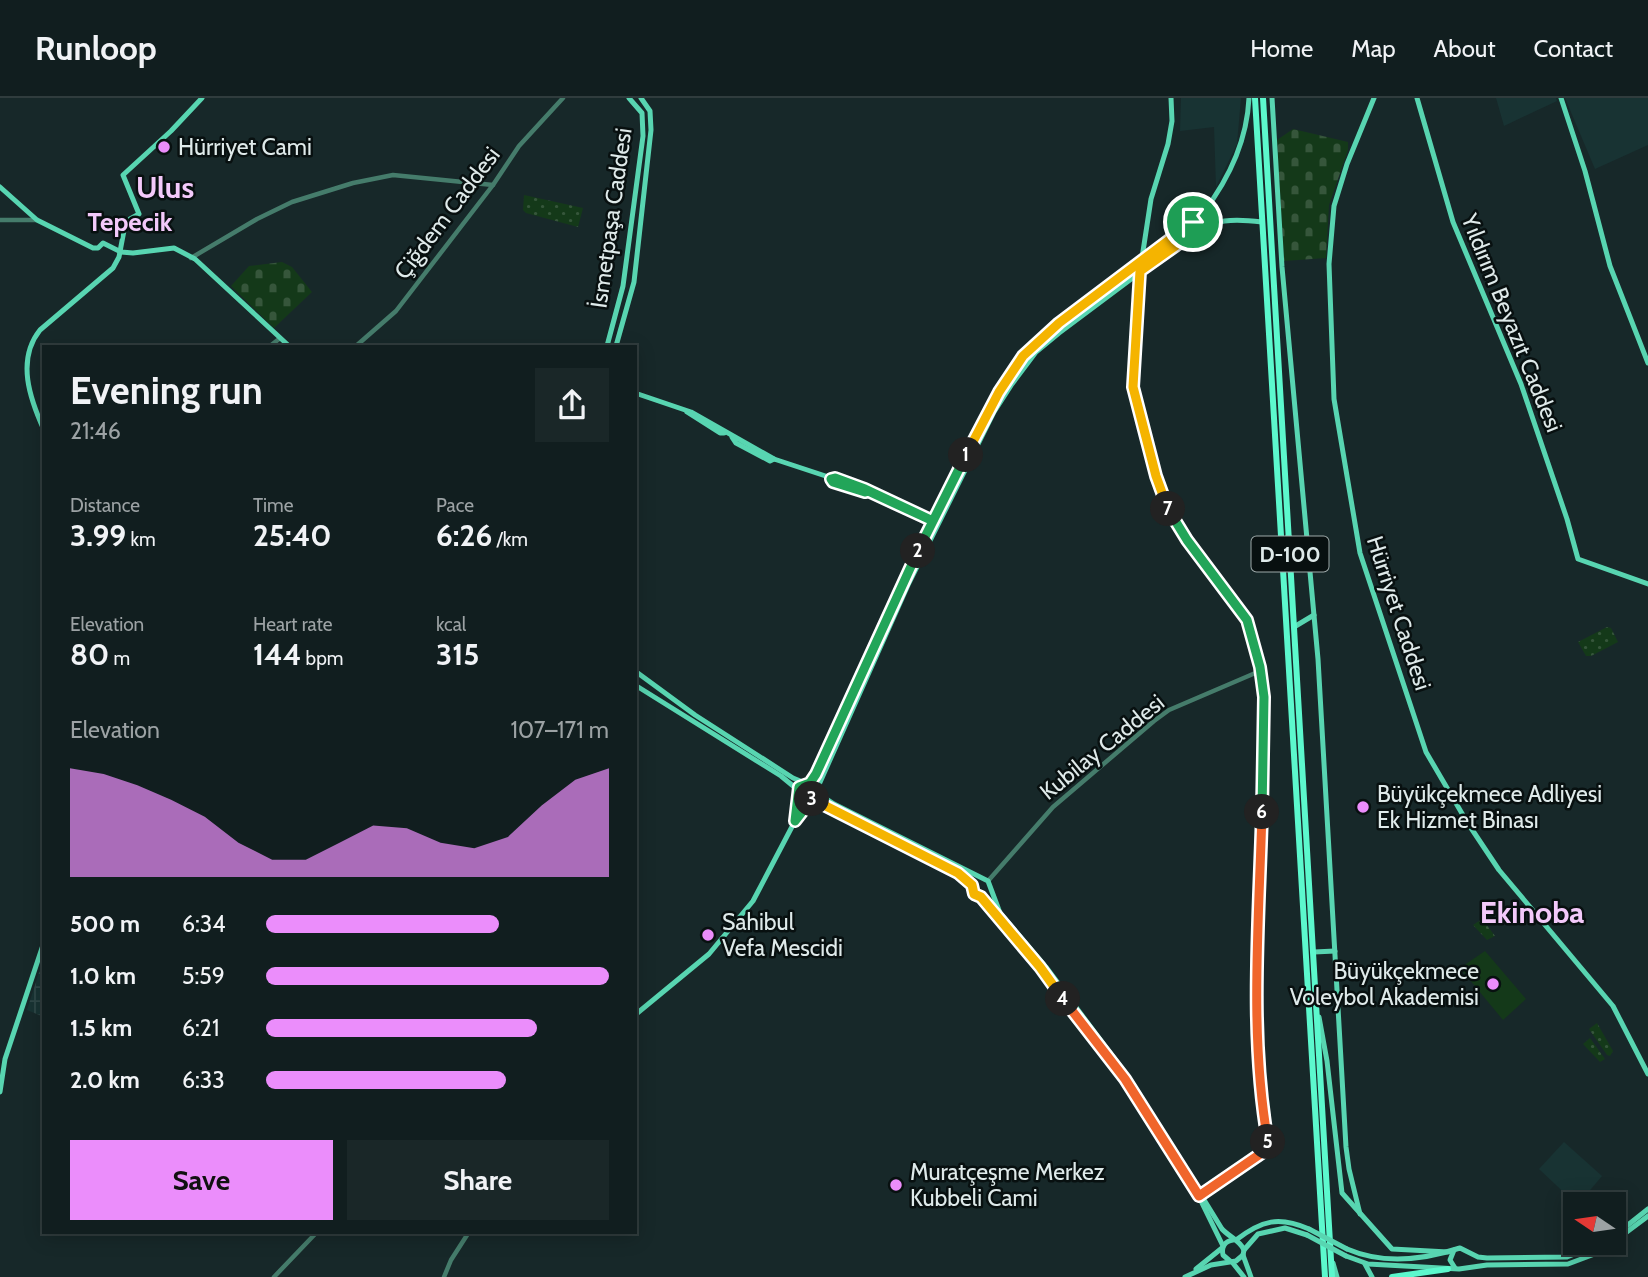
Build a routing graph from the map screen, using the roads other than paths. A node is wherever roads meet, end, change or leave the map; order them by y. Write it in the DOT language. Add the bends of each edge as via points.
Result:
graph roads {
  1 [pos="202,98"];
  2 [pos="563,98"];
  3 [pos="629,98"];
  4 [pos="641,98"];
  5 [pos="1171,98"];
  6 [pos="1249,98"];
  7 [pos="1255,98"];
  8 [pos="1263,98"];
  9 [pos="1272,98"];
  10 [pos="1374,98"];
  11 [pos="1417,98"];
  12 [pos="1561,98"];
  13 [pos="1247,124"];
  14 [pos="1258,139"];
  15 [pos="641,152"];
  16 [pos="649,153"];
  17 [pos="493,185"];
  18 [pos="0,187"];
  19 [pos="0,220"];
  20 [pos="37,220"];
  21 [pos="1193,222"];
  22 [pos="1262,222"];
  23 [pos="631,228"];
  24 [pos="639,229"];
  25 [pos="1198,230"];
  26 [pos="121,252"];
  27 [pos="193,258"];
  28 [pos="1142,260"];
  29 [pos="1140,271"];
  30 [pos="622,292"];
  31 [pos="631,295"];
  32 [pos="279,338"];
  33 [pos="271,345"];
  34 [pos="288,345"];
  35 [pos="357,345"];
  36 [pos="607,345"];
  37 [pos="616,345"];
  38 [pos="1648,363"];
  39 [pos="637,394"];
  40 [pos="42,425"];
  41 [pos="968,456"];
  42 [pos="936,522"];
  43 [pos="1289,536"];
  44 [pos="1308,551"];
  45 [pos="1648,584"];
  46 [pos="1314,615"];
  47 [pos="1294,627"];
  48 [pos="1260,671"];
  49 [pos="639,674"];
  50 [pos="637,685"];
  51 [pos="807,783"];
  52 [pos="817,790"];
  53 [pos="798,792"];
  54 [pos="811,800"];
  55 [pos="795,821"];
  56 [pos="985,879"];
  57 [pos="972,885"];
  58 [pos="990,889"];
  59 [pos="981,897"];
  60 [pos="42,948"];
  61 [pos="1335,950"];
  62 [pos="1314,952"];
  63 [pos="1317,1010"];
  64 [pos="637,1013"];
  65 [pos="1648,1074"];
  66 [pos="0,1092"];
  67 [pos="1200,1196"];
  68 [pos="1648,1209"];
  69 [pos="1360,1214"];
  70 [pos="1648,1216"];
  71 [pos="1626,1226"];
  72 [pos="1308,1232"];
  73 [pos="315,1234"];
  74 [pos="468,1234"];
  75 [pos="1235,1240"];
  76 [pos="1223,1247"];
  77 [pos="1451,1251"];
  78 [pos="1243,1252"];
  79 [pos="1468,1252"];
  80 [pos="1572,1255"];
  81 [pos="1231,1261"];
  82 [pos="1362,1262"];
  83 [pos="1467,1267"];
  84 [pos="1448,1269"];
  85 [pos="1459,1269"];
  86 [pos="1186,1276"];
  87 [pos="274,1277"];
  88 [pos="444,1277"];
  89 [pos="1244,1277"];
  90 [pos="1251,1277"];
  91 [pos="1325,1277"];
  92 [pos="1334,1277"];
  93 [pos="1372,1277"];
  94 [pos="1392,1277"];
  1 -- 26 [label="main road" via="123,175 139,214 125,225"];
  2 -- 17 [label="street, Çiğdem Caddesi" via="519,146"];
  3 -- 15 [label="main road, İsmetpaşa Caddesi" via="644,122"];
  4 -- 16 [label="main road, İsmetpaşa Caddesi" via="652,118"];
  5 -- 28 [label="main road" via="1168,144 1151,199"];
  6 -- 13 [label="main road"];
  7 -- 14 [label="highway, D-100"];
  8 -- 43 [label="highway, D-100"];
  9 -- 44 [label="main road"];
  10 -- 65 [label="main road, Hürriyet Caddesi" via="1334,206 1329,264 1334,399 1360,553 1426,752 1499,870 1613,1006"];
  11 -- 45 [label="main road, Yıldırım Beyazıt Caddesi" via="1453,222 1521,384 1578,559"];
  12 -- 38 [label="main road" via="1610,266"];
  13 -- 14 [label="main road"];
  13 -- 21 [label="main road" via="1222,187"];
  14 -- 22 [label="highway, D-100"];
  15 -- 16 [label="main road"];
  15 -- 23 [label="main road, İsmetpaşa Caddesi"];
  16 -- 24 [label="main road, İsmetpaşa Caddesi"];
  17 -- 27 [label="street" via="393,175 353,183 314,194 249,224"];
  17 -- 35 [label="street, Çiğdem Caddesi" via="396,311"];
  18 -- 20 [label="main road"];
  19 -- 20 [label="street"];
  20 -- 26 [label="main road" via="93,248 103,243"];
  21 -- 25 [label="main road"];
  21 -- 28 [label="main road"];
  22 -- 25 [label="main road" via="1221,221"];
  22 -- 91 [label="highway, D-100"];
  23 -- 24 [label="main road"];
  23 -- 30 [label="main road, İsmetpaşa Caddesi"];
  24 -- 31 [label="main road, İsmetpaşa Caddesi"];
  25 -- 29 [label="main road"];
  26 -- 27 [label="main road" via="174,248"];
  26 -- 40 [label="main road" via="113,268 33,339 27,382"];
  27 -- 32 [label="main road"];
  28 -- 29 [label="main road"];
  28 -- 41 [label="main road" via="1023,356 999,392"];
  29 -- 41 [label="main road" via="1036,352"];
  29 -- 48 [label="main road" via="1133,387 1156,476 1169,513 1247,620"];
  30 -- 31 [label="main road"];
  30 -- 36 [label="main road, İsmetpaşa Caddesi"];
  31 -- 37 [label="main road, İsmetpaşa Caddesi"];
  32 -- 33 [label="street"];
  32 -- 34 [label="main road"];
  39 -- 42 [label="main road" via="691,412 774,459 835,478"];
  41 -- 42 [label="main road"];
  42 -- 51 [label="main road" via="816,774"];
  42 -- 52 [label="main road"];
  43 -- 44 [label="main road"];
  43 -- 47 [label="highway, D-100"];
  44 -- 46 [label="main road"];
  46 -- 47 [label="main road"];
  46 -- 61 [label="main road"];
  47 -- 62 [label="highway, D-100"];
  48 -- 56 [label="street, Kubilay Caddesi" via="1154,721 1053,807"];
  48 -- 67 [label="main road" via="1264,697 1257,949 1259,1063 1269,1148"];
  49 -- 50 [label="main road" via="642,686"];
  49 -- 51 [label="main road" via="695,715"];
  50 -- 53 [label="main road"];
  51 -- 52 [label="main road"];
  51 -- 53 [label="main road"];
  52 -- 54 [label="main road"];
  52 -- 56 [label="main road" via="834,804"];
  53 -- 54 [label="main road"];
  53 -- 55 [label="main road"];
  54 -- 55 [label="main road"];
  54 -- 57 [label="main road" via="958,873"];
  55 -- 64 [label="main road" via="753,901 709,954"];
  56 -- 57 [label="main road"];
  56 -- 58 [label="main road"];
  57 -- 59 [label="main road" via="974,894"];
  58 -- 59 [label="main road"];
  58 -- 67 [label="main road" via="1000,913 1131,1081"];
  59 -- 67 [label="main road" via="1125,1079"];
  60 -- 66 [label="main road" via="5,1059"];
  61 -- 62 [label="main road"];
  61 -- 69 [label="main road" via="1346,1147"];
  62 -- 63 [label="highway, D-100"];
  63 -- 69 [label="main road" via="1342,1193"];
  63 -- 92 [label="highway, D-100"];
  67 -- 75 [label="main road"];
  67 -- 76 [label="main road"];
  68 -- 71 [label="main road"];
  69 -- 77 [label="main road" via="1392,1249"];
  70 -- 83 [label="main road" via="1600,1252 1567,1264"];
  72 -- 75 [label="main road" via="1286,1221 1273,1221"];
  72 -- 77 [label="main road, bridge" via="1368,1257 1418,1259"];
  72 -- 78 [label="main road" via="1269,1230 1258,1234"];
  72 -- 82 [label="main road, bridge"];
  73 -- 87 [label="street"];
  74 -- 88 [label="street"];
  75 -- 76 [label="main road"];
  75 -- 78 [label="main road"];
  76 -- 81 [label="main road" via="1223,1255"];
  76 -- 86 [label="main road"];
  77 -- 79 [label="main road"];
  77 -- 85 [label="main road" via="1452,1266"];
  78 -- 81 [label="main road" via="1239,1260"];
  78 -- 90 [label="main road"];
  79 -- 80 [label="main road" via="1487,1258"];
  79 -- 83 [label="main road"];
  81 -- 86 [label="main road"];
  81 -- 89 [label="main road"];
  82 -- 84 [label="main road"];
  82 -- 93 [label="main road"];
  83 -- 85 [label="main road"];
  84 -- 85 [label="main road"];
  84 -- 94 [label="highway"];
}
